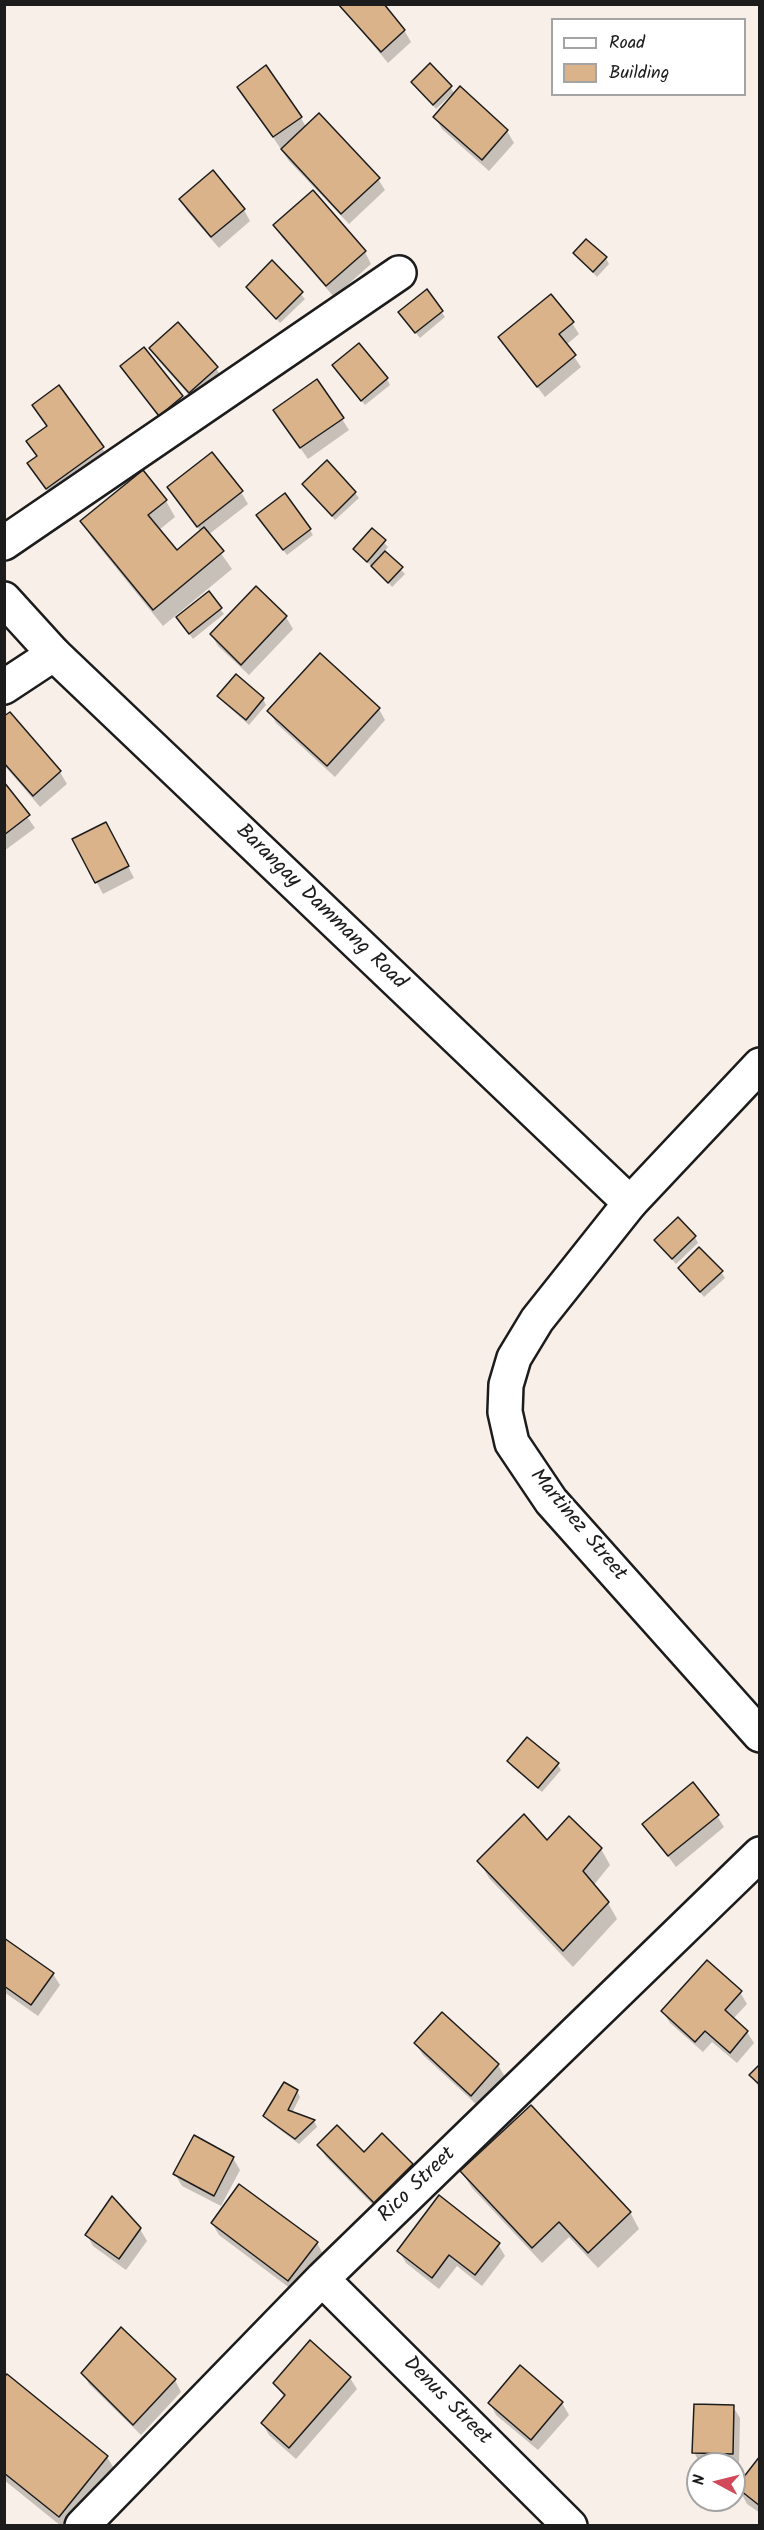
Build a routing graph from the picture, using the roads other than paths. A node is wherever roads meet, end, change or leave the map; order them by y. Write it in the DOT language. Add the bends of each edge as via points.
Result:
graph roads {
  1 [pos="399,273"];
  2 [pos="4,543"];
  3 [pos="4,599"];
  4 [pos="54,654"];
  5 [pos="4,687"];
  6 [pos="759,1065"];
  7 [pos="630,1203"];
  8 [pos="759,1735"];
  9 [pos="759,1854"];
  10 [pos="322,2279"];
  11 [pos="82,2526"];
  12 [pos="570,2526"];
  1 -- 2 [label="street"];
  3 -- 4 [label="street, Barangay Dammang Road"];
  4 -- 5 [label="street"];
  4 -- 7 [label="street, Barangay Dammang Road"];
  6 -- 7 [label="street, Martinez Street"];
  7 -- 8 [label="street, Martinez Street" via="537,1320 514,1358 504,1412 512,1443 551,1501"];
  9 -- 10 [label="street, Rico Street"];
  10 -- 11 [label="street, Rico Street"];
  10 -- 12 [label="street, Denus Street"];
}
